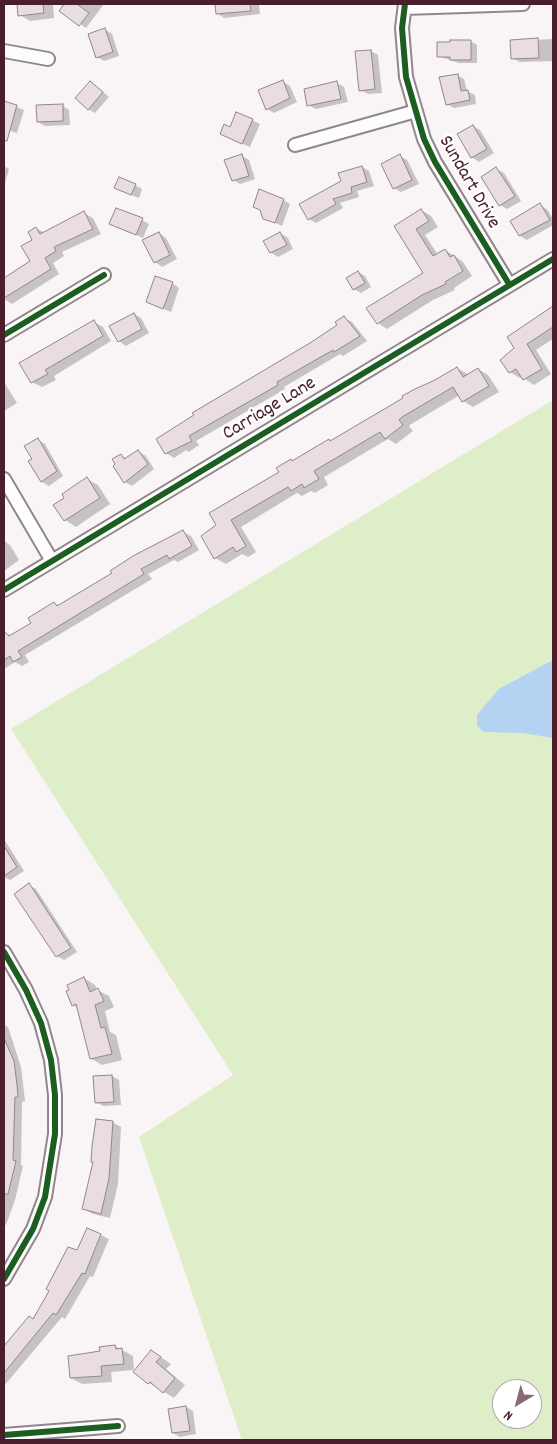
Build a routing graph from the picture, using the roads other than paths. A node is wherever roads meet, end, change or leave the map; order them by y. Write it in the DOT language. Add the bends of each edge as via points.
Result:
graph roads {
  1 [pos="523,4"];
  2 [pos="405,6"];
  3 [pos="4,51"];
  4 [pos="48,59"];
  5 [pos="416,111"];
  6 [pos="295,145"];
  7 [pos="553,259"];
  8 [pos="104,275"];
  9 [pos="509,284"];
  10 [pos="4,335"];
  11 [pos="4,479"];
  12 [pos="52,561"];
  13 [pos="4,590"];
  14 [pos="4,952"];
  15 [pos="4,1279"];
  16 [pos="118,1426"];
  17 [pos="4,1434"];
  1 -- 2 [label="street"];
  2 -- 5 [label="street, Sundart Drive" via="403,53"];
  3 -- 4 [label="street"];
  5 -- 6 [label="street"];
  5 -- 9 [label="street, Sundart Drive" via="435,162"];
  7 -- 9 [label="street, Carriage Lane"];
  8 -- 10 [label="street"];
  9 -- 12 [label="street, Carriage Lane"];
  11 -- 12 [label="street"];
  12 -- 13 [label="street, Carriage Lane"];
  14 -- 15 [label="street" via="41,1023 51,1060 56,1134 45,1197 33,1229"];
  16 -- 17 [label="street"];
}
